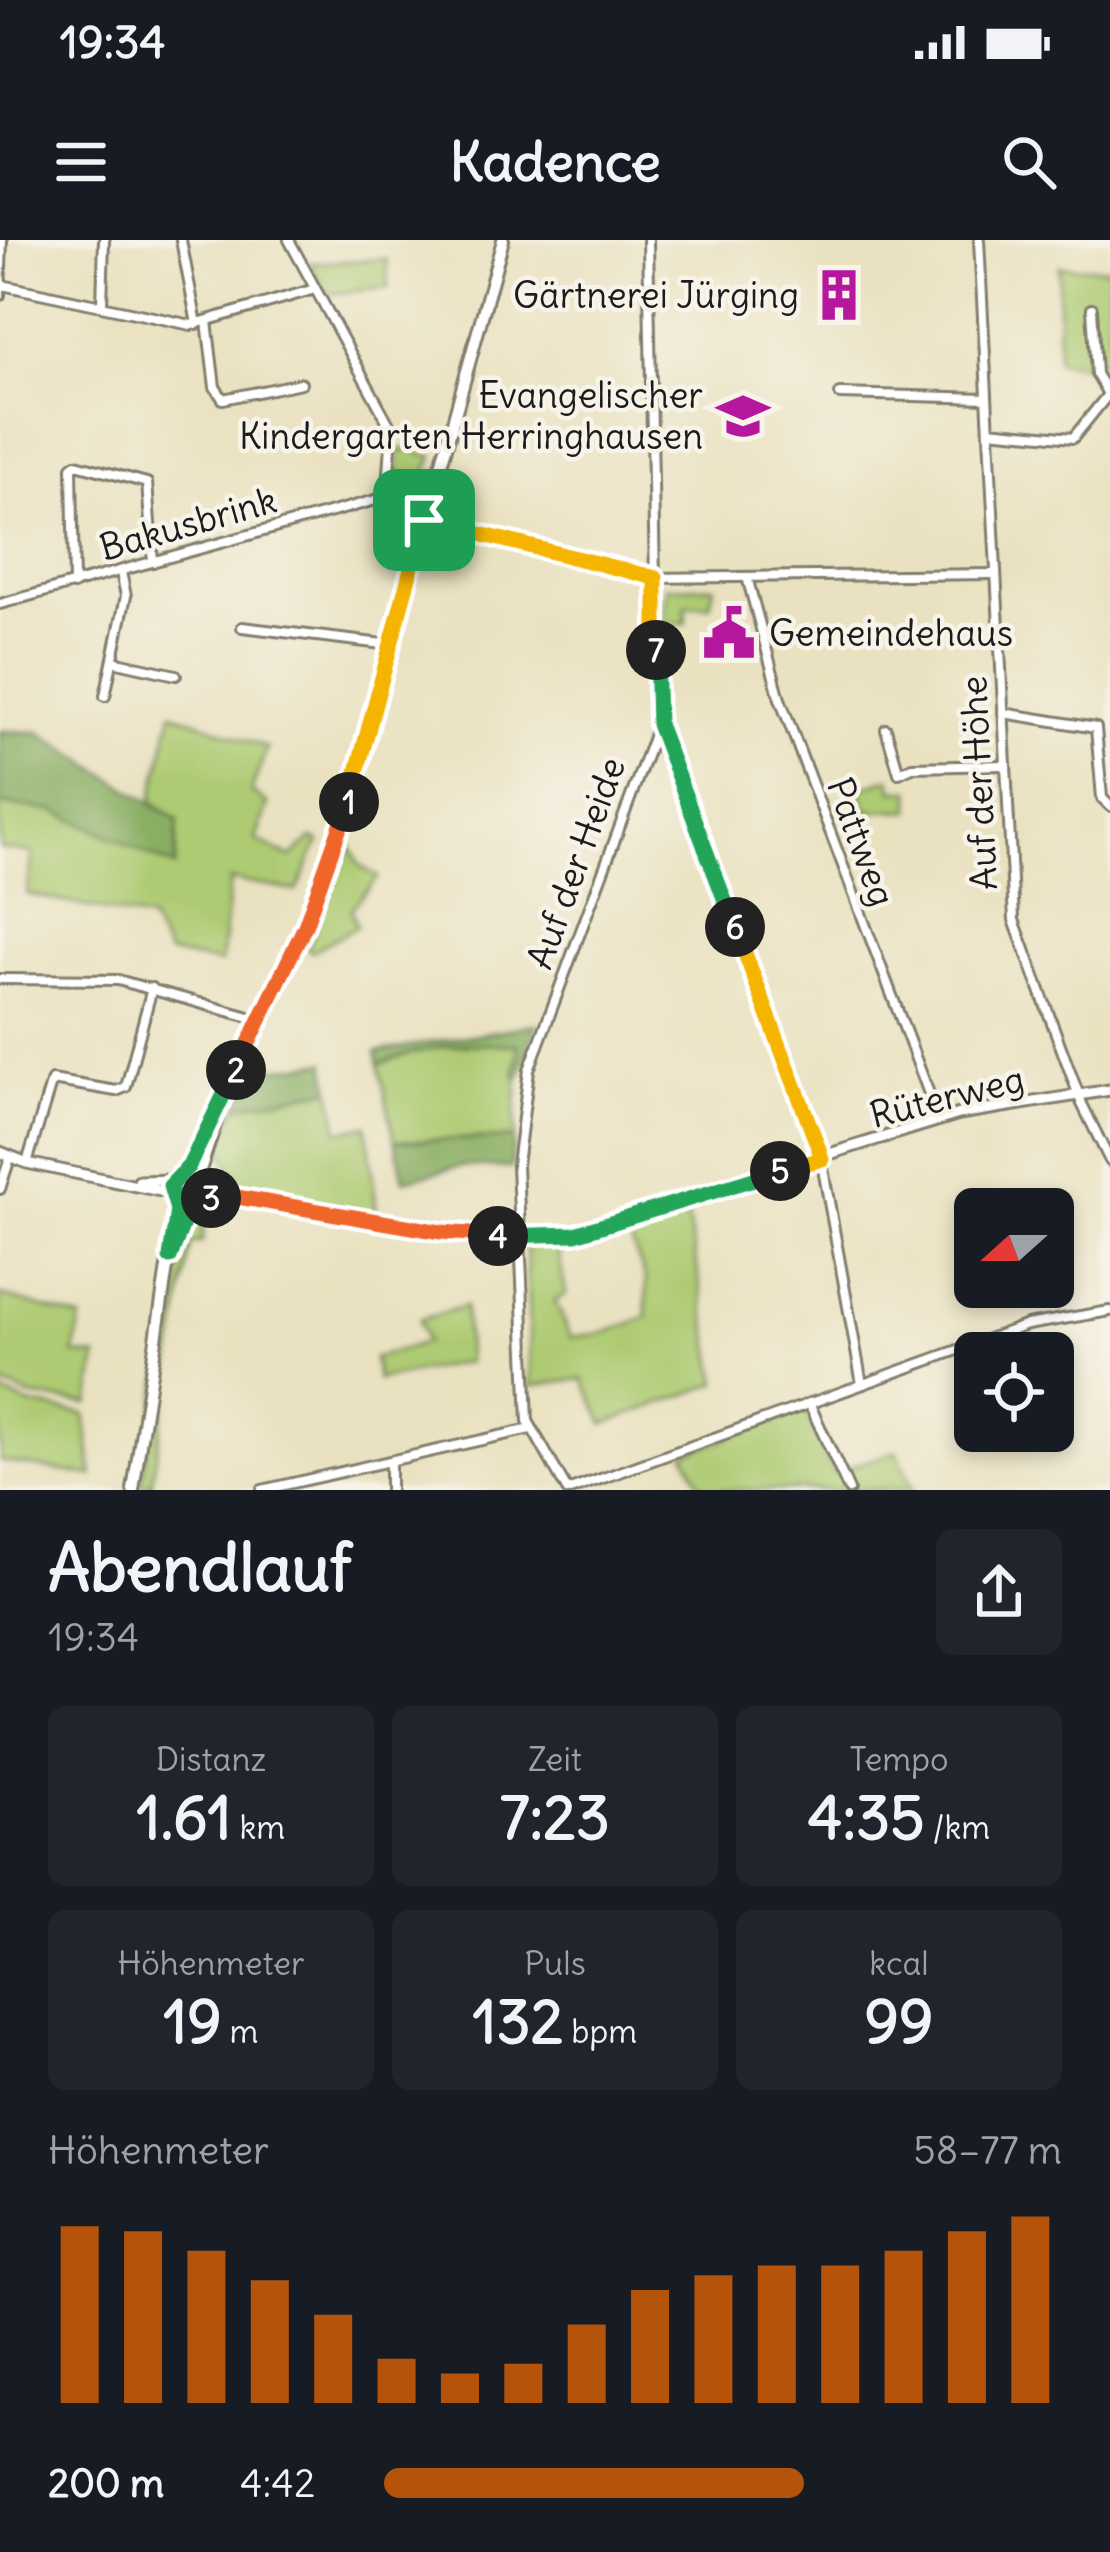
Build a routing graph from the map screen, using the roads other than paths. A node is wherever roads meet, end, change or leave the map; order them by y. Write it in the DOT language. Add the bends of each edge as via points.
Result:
graph roads {
  1 [pos="2,240"];
  2 [pos="104,240"];
  3 [pos="181,240"];
  4 [pos="289,240"];
  5 [pos="503,240"];
  6 [pos="648,240"];
  7 [pos="979,240"];
  8 [pos="315,289"];
  9 [pos="1,290"];
  10 [pos="102,305"];
  11 [pos="1092,308"];
  12 [pos="202,322"];
  13 [pos="302,383"];
  14 [pos="1109,393"];
  15 [pos="839,394"];
  16 [pos="987,398"];
  17 [pos="989,430"];
  18 [pos="390,496"];
  19 [pos="424,520"];
  20 [pos="153,562"];
  21 [pos="122,572"];
  22 [pos="995,574"];
  23 [pos="747,577"];
  24 [pos="656,578"];
  25 [pos="74,585"];
  26 [pos="0,604"];
  27 [pos="242,627"];
  28 [pos="391,646"];
  29 [pos="113,661"];
  30 [pos="176,674"];
  31 [pos="105,696"];
  32 [pos="1003,713"];
  33 [pos="658,724"];
  34 [pos="886,729"];
  35 [pos="1006,765"];
  36 [pos="1110,806"];
  37 [pos="0,979"];
  38 [pos="152,988"];
  39 [pos="260,1021"];
  40 [pos="1110,1090"];
  41 [pos="1079,1094"];
  42 [pos="939,1120"];
  43 [pos="5,1155"];
  44 [pos="822,1159"];
  45 [pos="1110,1161"];
  46 [pos="26,1163"];
  47 [pos="197,1182"];
  48 [pos="0,1189"];
  49 [pos="177,1195"];
  50 [pos="519,1236"];
  51 [pos="1110,1311"];
  52 [pos="862,1384"];
  53 [pos="809,1403"];
  54 [pos="530,1429"];
  55 [pos="390,1463"];
  56 [pos="133,1490"];
  57 [pos="262,1490"];
  58 [pos="390,1490"];
  59 [pos="569,1490"];
  60 [pos="849,1490"];
  1 -- 9 [label="street"];
  2 -- 10 [label="street"];
  3 -- 12 [label="street"];
  4 -- 8 [label="street"];
  5 -- 19 [label="main road"];
  6 -- 24 [label="street, Auf der Heide"];
  7 -- 16 [label="street, Auf der Höhe"];
  8 -- 12 [label="street"];
  8 -- 18 [label="street" via="392,430"];
  9 -- 10 [label="street"];
  10 -- 12 [label="street"];
  11 -- 14 [label="street" via="1096,374"];
  12 -- 13 [label="street" via="223,399"];
  14 -- 17 [label="street" via="1073,438"];
  15 -- 16 [label="street"];
  16 -- 17 [label="street, Auf der Höhe"];
  17 -- 22 [label="street, Auf der Höhe"];
  18 -- 19 [label="street" via="400,511"];
  18 -- 20 [label="street, Bakusbrink"];
  19 -- 24 [label="street"];
  19 -- 28 [label="main road"];
  20 -- 21 [label="street, Bakusbrink"];
  20 -- 25 [label="street" via="148,483 80,464 72,467"];
  21 -- 25 [label="street, Bakusbrink"];
  21 -- 29 [label="street" via="126,596"];
  22 -- 23 [label="street"];
  22 -- 32 [label="street, Auf der Höhe"];
  23 -- 24 [label="street"];
  23 -- 42 [label="street, Pattweg" via="780,699"];
  24 -- 33 [label="street, Auf der Heide"];
  25 -- 26 [label="street, Bakusbrink"];
  27 -- 28 [label="street"];
  28 -- 39 [label="main road" via="335,848"];
  29 -- 30 [label="street"];
  29 -- 31 [label="street"];
  32 -- 35 [label="street, Auf der Höhe"];
  32 -- 36 [label="street" via="1096,728 1102,798"];
  33 -- 44 [label="street"];
  33 -- 50 [label="street, Auf der Heide" via="529,1070 517,1165"];
  34 -- 35 [label="street" via="899,773"];
  35 -- 41 [label="street, Auf der Höhe" via="1015,925"];
  37 -- 38 [label="street"];
  38 -- 39 [label="street"];
  38 -- 46 [label="street" via="126,1087 52,1080"];
  39 -- 47 [label="main road" via="224,1096"];
  40 -- 41 [label="street, Rüterweg"];
  41 -- 42 [label="street, Rüterweg"];
  41 -- 45 [label="street, Auf der Höhe"];
  42 -- 44 [label="street, Rüterweg"];
  43 -- 46 [label="street"];
  43 -- 48 [label="street"];
  44 -- 50 [label="street, Rüterweg" via="575,1234"];
  44 -- 52 [label="street"];
  46 -- 49 [label="street"];
  47 -- 49 [label="main road"];
  47 -- 49 [label="main road"];
  47 -- 50 [label="street, Rüterweg" via="237,1197 441,1232"];
  49 -- 56 [label="main road"];
  50 -- 54 [label="street, Auf der Heide"];
  51 -- 52 [label="street" via="1027,1325"];
  52 -- 53 [label="street"];
  53 -- 59 [label="street"];
  53 -- 60 [label="street"];
  54 -- 55 [label="street"];
  54 -- 59 [label="street, Auf der Heide"];
  55 -- 57 [label="street"];
  55 -- 58 [label="street"];
}
